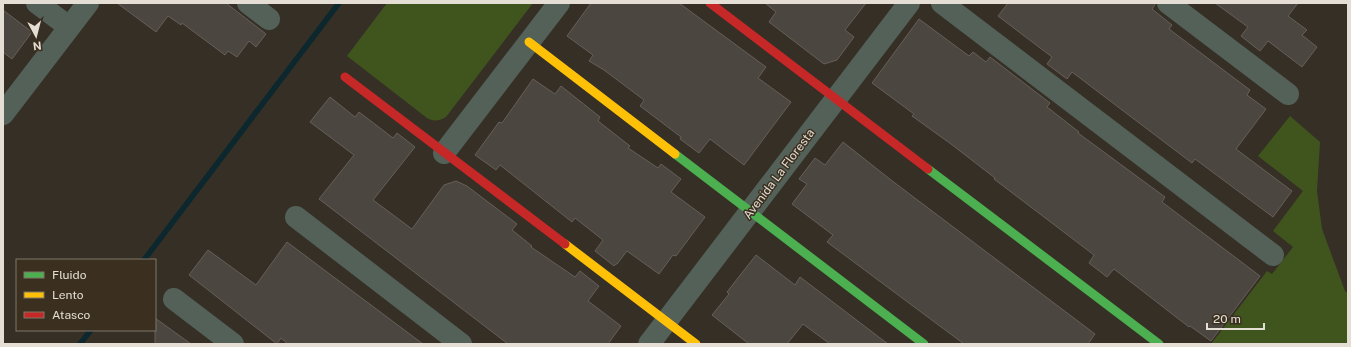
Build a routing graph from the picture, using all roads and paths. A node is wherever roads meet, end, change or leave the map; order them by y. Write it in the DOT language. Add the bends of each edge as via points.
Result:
graph roads {
  1 [pos="38,3"];
  2 [pos="88,3"];
  3 [pos="248,3"];
  4 [pos="559,3"];
  5 [pos="710,3"];
  6 [pos="909,3"];
  7 [pos="942,3"];
  8 [pos="1168,3"];
  9 [pos="269,19"];
  10 [pos="70,27"];
  11 [pos="529,42"];
  12 [pos="345,78"];
  13 [pos="1288,94"];
  14 [pos="836,99"];
  15 [pos="3,114"];
  16 [pos="444,153"];
  17 [pos="750,212"];
  18 [pos="296,217"];
  19 [pos="1273,255"];
  20 [pos="174,299"];
  21 [pos="666,321"];
  22 [pos="233,344"];
  23 [pos="461,344"];
  24 [pos="649,344"];
  25 [pos="696,344"];
  26 [pos="924,344"];
  27 [pos="1159,344"];
  1 -- 10 [label="street"];
  2 -- 10 [label="street"];
  3 -- 9 [label="street"];
  4 -- 11 [label="street"];
  5 -- 14 [label="street"];
  6 -- 14 [label="street, Avenida La Floresta"];
  7 -- 19 [label="street"];
  8 -- 13 [label="street"];
  10 -- 15 [label="street"];
  11 -- 16 [label="street"];
  11 -- 17 [label="street"];
  12 -- 16 [label="street"];
  14 -- 17 [label="street, Avenida La Floresta"];
  14 -- 27 [label="street"];
  16 -- 21 [label="street"];
  17 -- 21 [label="street, Avenida La Floresta"];
  17 -- 26 [label="street"];
  18 -- 23 [label="street"];
  20 -- 22 [label="street"];
  21 -- 24 [label="street, Avenida La Floresta"];
  21 -- 25 [label="street"];
}
